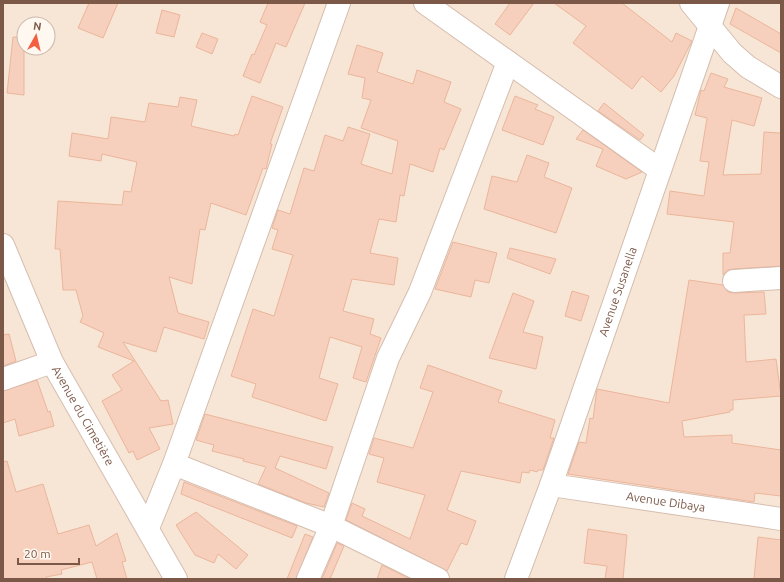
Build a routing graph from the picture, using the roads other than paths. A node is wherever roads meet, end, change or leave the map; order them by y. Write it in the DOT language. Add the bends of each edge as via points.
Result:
graph roads {
  1 [pos="339,3"];
  2 [pos="425,3"];
  3 [pos="691,3"];
  4 [pos="718,3"];
  5 [pos="710,26"];
  6 [pos="508,62"];
  7 [pos="781,87"];
  8 [pos="660,170"];
  9 [pos="3,245"];
  10 [pos="781,278"];
  11 [pos="734,281"];
  12 [pos="52,362"];
  13 [pos="3,379"];
  14 [pos="174,464"];
  15 [pos="551,485"];
  16 [pos="781,519"];
  17 [pos="331,526"];
  18 [pos="148,528"];
  19 [pos="176,579"];
  20 [pos="308,579"];
  21 [pos="438,579"];
  22 [pos="516,579"];
  1 -- 14 [label="street"];
  2 -- 6 [label="street"];
  3 -- 5 [label="street"];
  4 -- 5 [label="street, Avenue Susanella"];
  5 -- 7 [label="street" via="732,53 748,67"];
  5 -- 8 [label="street, Avenue Susanella"];
  6 -- 8 [label="street"];
  6 -- 17 [label="street" via="420,292 388,358"];
  8 -- 15 [label="street, Avenue Susanella"];
  9 -- 12 [label="street, Avenue du Cimetière"];
  10 -- 11 [label="street"];
  12 -- 13 [label="street"];
  12 -- 18 [label="street, Avenue du Cimetière"];
  14 -- 17 [label="street"];
  14 -- 18 [label="street"];
  15 -- 16 [label="street, Avenue Dibaya"];
  15 -- 22 [label="street, Avenue Susanella"];
  17 -- 20 [label="street"];
  17 -- 21 [label="street"];
  18 -- 19 [label="street, Avenue du Cimetière"];
}
